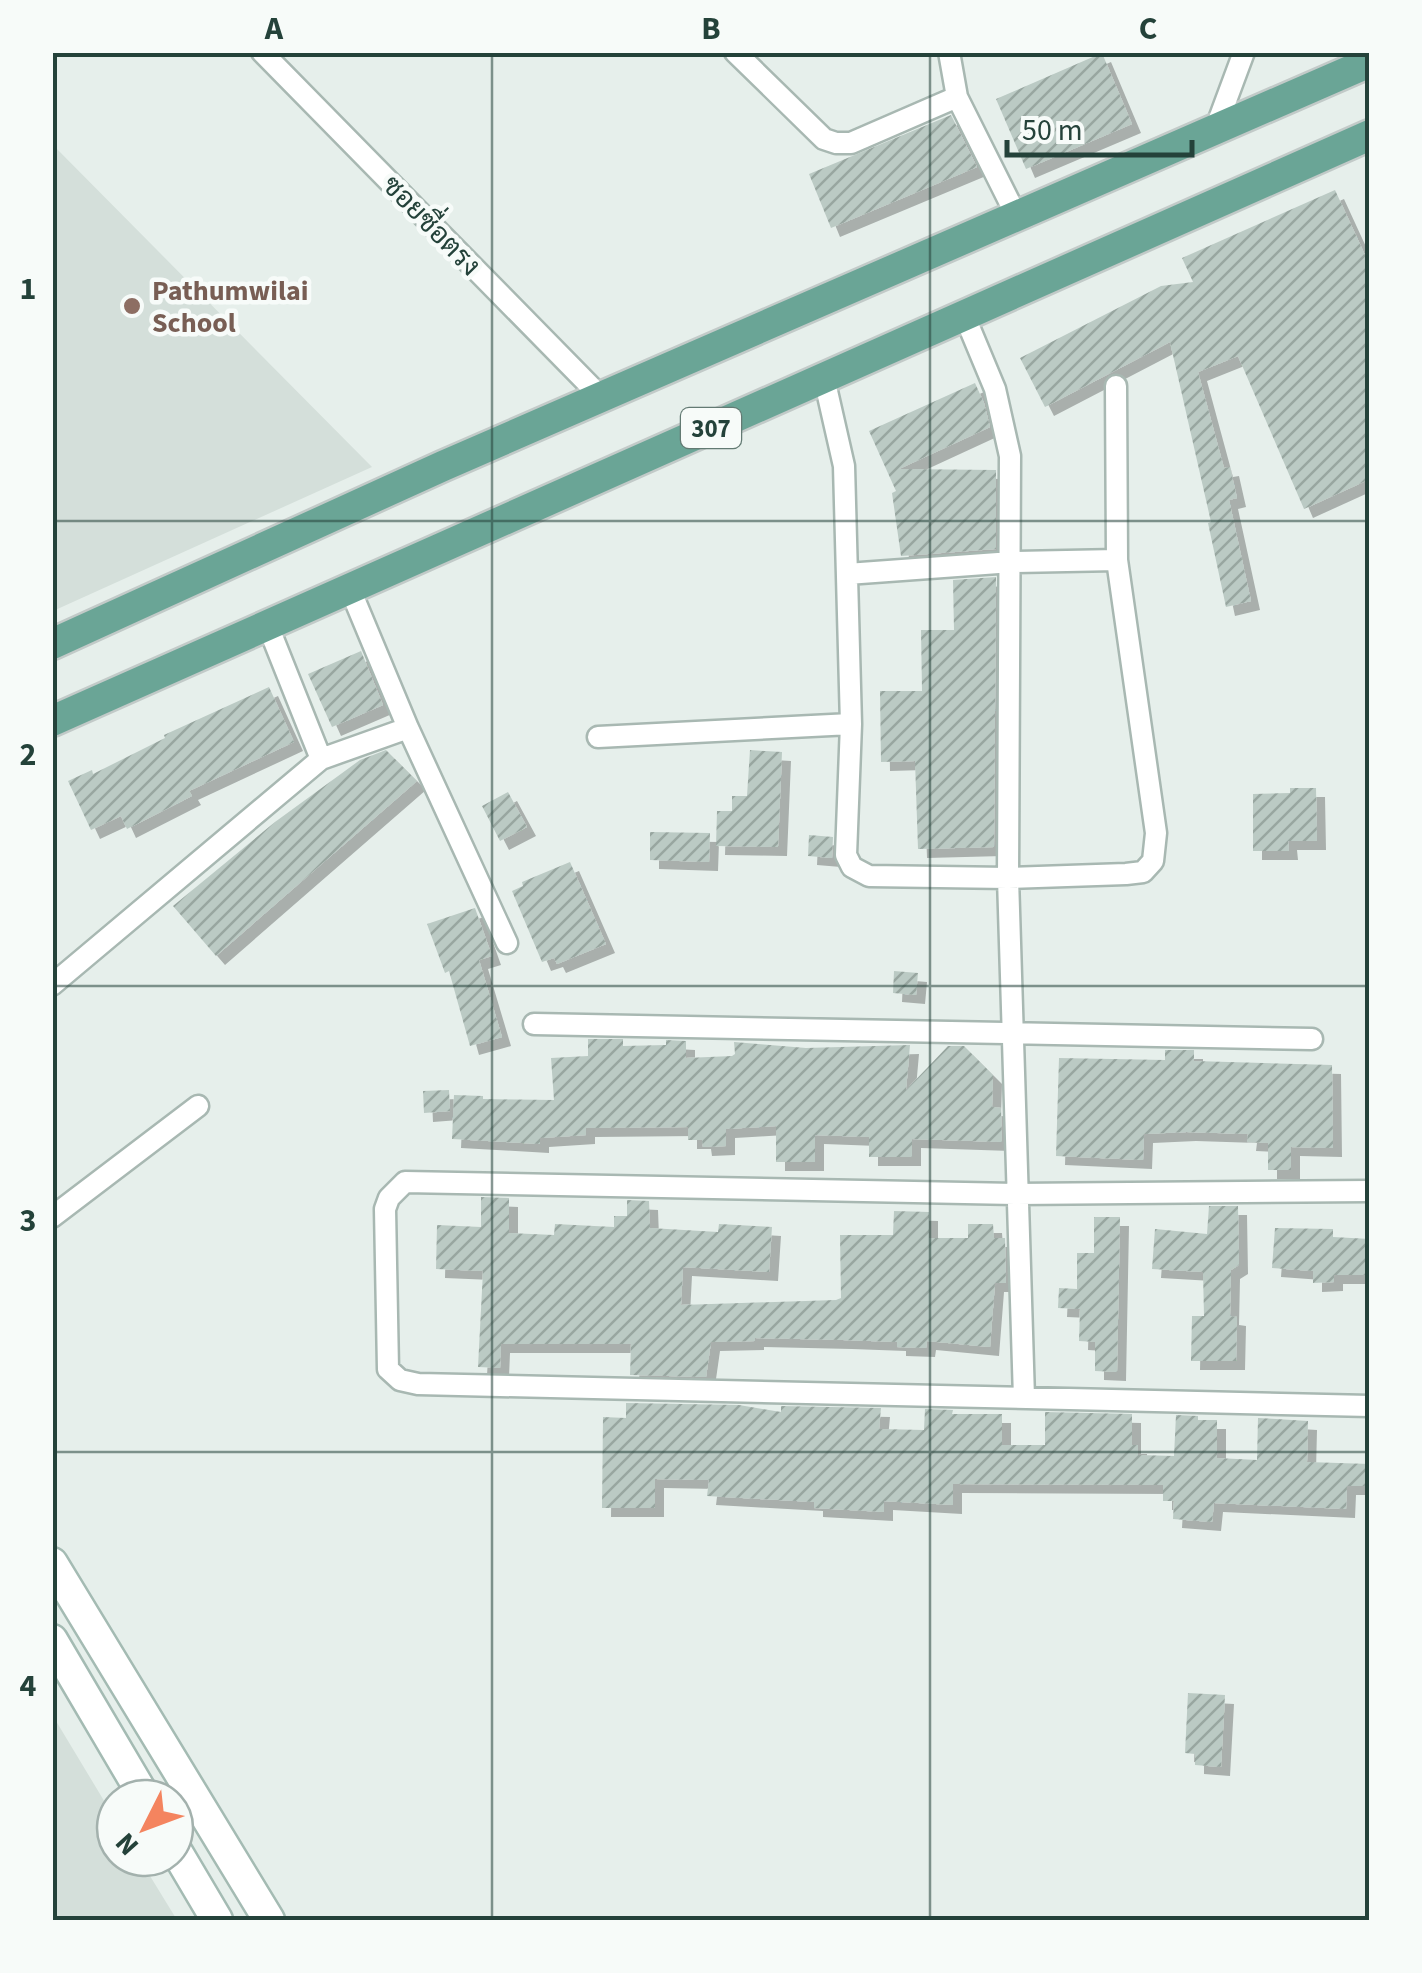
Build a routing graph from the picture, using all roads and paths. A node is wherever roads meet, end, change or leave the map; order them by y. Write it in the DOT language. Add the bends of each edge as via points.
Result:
graph roads {
  1 [pos="262,52"];
  2 [pos="735,52"];
  3 [pos="949,52"];
  4 [pos="1244,52"];
  5 [pos="1370,62"];
  6 [pos="957,97"];
  7 [pos="1214,130"];
  8 [pos="1370,135"];
  9 [pos="1016,215"];
  10 [pos="965,317"];
  11 [pos="824,378"];
  12 [pos="1116,386"];
  13 [pos="602,398"];
  14 [pos="1118,560"];
  15 [pos="1012,562"];
  16 [pos="847,574"];
  17 [pos="350,588"];
  18 [pos="268,626"];
  19 [pos="52,644"];
  20 [pos="52,722"];
  21 [pos="852,724"];
  22 [pos="408,728"];
  23 [pos="598,737"];
  24 [pos="321,759"];
  25 [pos="1008,878"];
  26 [pos="508,943"];
  27 [pos="52,984"];
  28 [pos="534,1024"];
  29 [pos="1012,1031"];
  30 [pos="1312,1039"];
  31 [pos="198,1106"];
  32 [pos="1370,1191"];
  33 [pos="1015,1194"];
  34 [pos="52,1217"];
  35 [pos="1024,1398"];
  36 [pos="1370,1406"];
  37 [pos="52,1563"];
  38 [pos="52,1640"];
  39 [pos="133,1778"];
  40 [pos="192,1878"];
  41 [pos="217,1920"];
  42 [pos="269,1920"];
  1 -- 13 [label="street, ซอยซื่อตรง"];
  2 -- 6 [label="street" via="836,144"];
  3 -- 6 [label="street"];
  4 -- 7 [label="street"];
  5 -- 7 [label="main road, 307"];
  6 -- 9 [label="street"];
  7 -- 9 [label="main road, 307"];
  8 -- 10 [label="main road, 307"];
  9 -- 13 [label="main road, 307"];
  10 -- 11 [label="main road, 307"];
  10 -- 15 [label="street" via="995,389 1010,456"];
  11 -- 16 [label="street" via="844,466"];
  11 -- 17 [label="main road, 307"];
  12 -- 14 [label="street"];
  13 -- 19 [label="main road, 307"];
  14 -- 15 [label="street"];
  14 -- 25 [label="street" via="1156,833 1153,861 1143,872"];
  15 -- 16 [label="street"];
  15 -- 25 [label="street"];
  16 -- 21 [label="street"];
  17 -- 18 [label="main road, 307"];
  17 -- 22 [label="street"];
  18 -- 20 [label="main road, 307"];
  18 -- 24 [label="street"];
  21 -- 23 [label="street"];
  21 -- 25 [label="street" via="846,855 852,867 869,876"];
  22 -- 24 [label="street"];
  22 -- 26 [label="street"];
  24 -- 27 [label="street"];
  25 -- 29 [label="street"];
  28 -- 29 [label="street"];
  29 -- 30 [label="street"];
  29 -- 33 [label="street"];
  31 -- 34 [label="street"];
  32 -- 33 [label="street"];
  33 -- 35 [label="street"];
  33 -- 35 [label="street" via="406,1182 385,1208 388,1369 418,1384"];
  35 -- 36 [label="street"];
  37 -- 42 [label="main road"];
  38 -- 39 [label="main road"];
  40 -- 41 [label="main road"];
}
